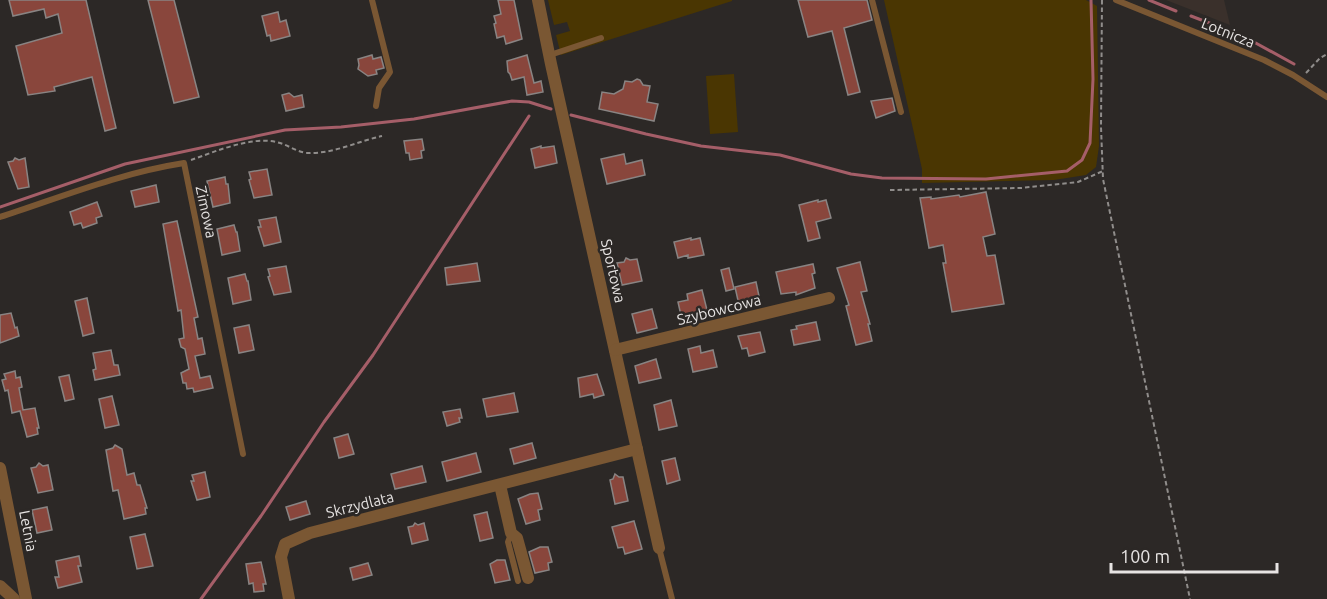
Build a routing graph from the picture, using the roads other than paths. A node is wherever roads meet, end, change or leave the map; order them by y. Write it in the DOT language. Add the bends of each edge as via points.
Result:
graph roads {
  1 [pos="372,0"];
  2 [pos="538,0"];
  3 [pos="872,0"];
  4 [pos="1116,0"];
  5 [pos="601,38"];
  6 [pos="549,55"];
  7 [pos="1327,97"];
  8 [pos="376,106"];
  9 [pos="901,112"];
  10 [pos="0,217"];
  11 [pos="829,298"];
  12 [pos="615,350"];
  13 [pos="637,449"];
  14 [pos="243,454"];
  15 [pos="0,468"];
  16 [pos="500,485"];
  17 [pos="659,548"];
  18 [pos="523,579"];
  19 [pos="0,586"];
  20 [pos="14,599"];
  21 [pos="26,599"];
  22 [pos="289,599"];
  23 [pos="672,599"];
  1 -- 8 [label="lane" via="390,72 379,88"];
  2 -- 6 [label="street, Sportowa"];
  3 -- 9 [label="lane"];
  4 -- 7 [label="lane, Lotnicza" via="1264,60"];
  5 -- 6 [label="lane"];
  6 -- 12 [label="street, Sportowa"];
  10 -- 14 [label="lane, Zimowa" via="119,177 184,163"];
  11 -- 12 [label="street, Szybowcowa"];
  12 -- 13 [label="street, Sportowa"];
  13 -- 16 [label="street, Skrzydlata"];
  13 -- 17 [label="street, Sportowa"];
  15 -- 21 [label="street, Letnia"];
  16 -- 18 [label="street"];
  16 -- 22 [label="street, Skrzydlata" via="292,539 285,544 281,557"];
  17 -- 23 [label="lane"];
  19 -- 20 [label="street"];
}
